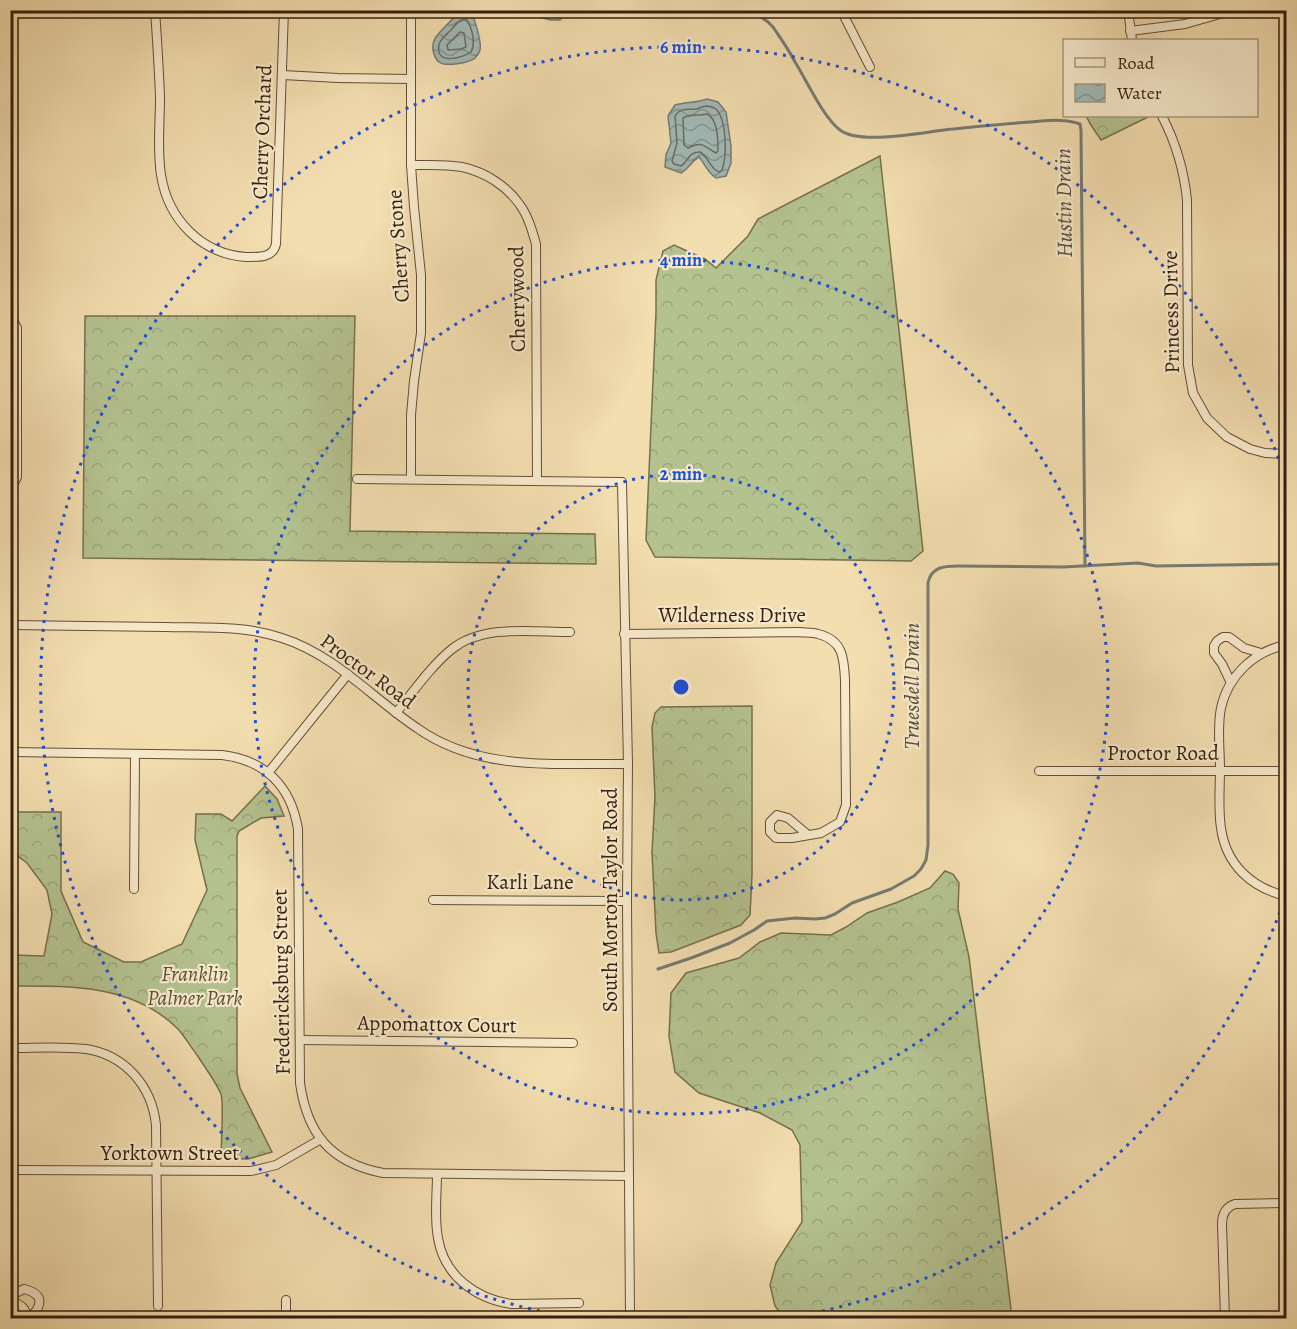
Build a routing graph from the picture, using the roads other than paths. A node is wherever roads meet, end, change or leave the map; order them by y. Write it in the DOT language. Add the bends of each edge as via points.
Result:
graph roads {
  1 [pos="155,10"];
  2 [pos="284,10"];
  3 [pos="411,10"];
  4 [pos="1128,10"];
  5 [pos="1234,10"];
  6 [pos="1283,10"];
  7 [pos="841,11"];
  8 [pos="1287,19"];
  9 [pos="1130,31"];
  10 [pos="1132,39"];
  11 [pos="870,67"];
  12 [pos="283,75"];
  13 [pos="411,79"];
  14 [pos="1162,117"];
  15 [pos="411,165"];
  16 [pos="10,320"];
  17 [pos="1287,454"];
  18 [pos="357,479"];
  19 [pos="411,479"];
  20 [pos="537,481"];
  21 [pos="10,491"];
  22 [pos="10,625"];
  23 [pos="570,632"];
  24 [pos="624,634"];
  25 [pos="1287,645"];
  26 [pos="1261,653"];
  27 [pos="348,674"];
  28 [pos="1231,683"];
  29 [pos="396,713"];
  30 [pos="10,752"];
  31 [pos="135,754"];
  32 [pos="628,764"];
  33 [pos="1039,771"];
  34 [pos="1220,771"];
  35 [pos="1287,771"];
  36 [pos="268,773"];
  37 [pos="808,835"];
  38 [pos="134,889"];
  39 [pos="1287,896"];
  40 [pos="433,900"];
  41 [pos="627,901"];
  42 [pos="300,1040"];
  43 [pos="573,1043"];
  44 [pos="10,1048"];
  45 [pos="321,1139"];
  46 [pos="10,1170"];
  47 [pos="156,1171"];
  48 [pos="437,1174"];
  49 [pos="629,1176"];
  50 [pos="1287,1203"];
  51 [pos="10,1299"];
  52 [pos="286,1300"];
  53 [pos="579,1303"];
  54 [pos="158,1306"];
  55 [pos="29,1318"];
  56 [pos="286,1318"];
  57 [pos="630,1318"];
  58 [pos="1224,1318"];
  1 -- 12 [label="street, Cherry Orchard" via="163,187 187,231 212,248 254,257 271,254 275,249"];
  2 -- 12 [label="street, Cherry Orchard"];
  3 -- 13 [label="street, Cherry Stone"];
  4 -- 9 [label="street"];
  5 -- 9 [label="street" via="1185,24"];
  6 -- 8 [label="street"];
  7 -- 11 [label="street"];
  9 -- 10 [label="street"];
  12 -- 13 [label="street"];
  13 -- 15 [label="street, Cherry Stone"];
  14 -- 17 [label="street, Princess Drive" via="1179,155 1186,186 1188,365 1193,393 1207,418 1227,437 1250,449"];
  15 -- 19 [label="street, Cherry Stone" via="421,275 421,333 411,414"];
  15 -- 20 [label="street, Cherrywood" via="462,167 482,174 510,194 527,218 536,244"];
  16 -- 21 [label="street" via="15,322 17,340 17,477"];
  18 -- 19 [label="street"];
  19 -- 20 [label="street"];
  20 -- 24 [label="street, South Morton Taylor Road" via="622,482"];
  22 -- 27 [label="street, Proctor Road" via="243,629 301,645"];
  23 -- 29 [label="street" via="494,632 471,638 442,657"];
  24 -- 32 [label="street, South Morton Taylor Road"];
  24 -- 37 [label="street, Wilderness Drive" via="799,632 818,633 836,642 844,659 846,805 840,822"];
  25 -- 26 [label="street"];
  26 -- 28 [label="street"];
  26 -- 28 [label="street" via="1244,648 1229,637 1217,641 1214,653"];
  27 -- 29 [label="street, Proctor Road"];
  27 -- 36 [label="street"];
  28 -- 34 [label="street" via="1220,716"];
  29 -- 32 [label="street, Proctor Road" via="437,741 484,758"];
  30 -- 31 [label="street, Fredericksburg Street"];
  31 -- 36 [label="street, Fredericksburg Street" via="229,756 251,762"];
  31 -- 38 [label="street"];
  32 -- 41 [label="street, South Morton Taylor Road"];
  33 -- 34 [label="street, Proctor Road"];
  34 -- 35 [label="street, Proctor Road"];
  34 -- 39 [label="street" via="1220,827 1231,858 1256,885"];
  36 -- 42 [label="street, Fredericksburg Street" via="289,798 298,829"];
  37 -- 37 [label="street, Wilderness Drive" via="788,818 777,815 770,822 770,832 776,838"];
  40 -- 41 [label="street, Karli Lane"];
  41 -- 49 [label="street, South Morton Taylor Road"];
  42 -- 43 [label="street, Appomattox Court"];
  42 -- 45 [label="street, Fredericksburg Street" via="302,1100"];
  44 -- 47 [label="street" via="85,1049 123,1064 140,1081 153,1105"];
  45 -- 47 [label="street, Yorktown Street" via="267,1168 236,1172"];
  45 -- 48 [label="street, Fredericksburg Street" via="341,1157 368,1170"];
  46 -- 47 [label="street, Yorktown Street"];
  47 -- 54 [label="street"];
  48 -- 49 [label="street, Fredericksburg Street"];
  48 -- 53 [label="street" via="438,1239 447,1264 464,1284 502,1303"];
  49 -- 57 [label="street, South Morton Taylor Road"];
  50 -- 58 [label="street" via="1235,1204 1224,1212"];
  51 -- 55 [label="street" via="23,1305"];
  51 -- 55 [label="street" via="24,1289 36,1293 40,1304"];
  52 -- 56 [label="street"];
}
